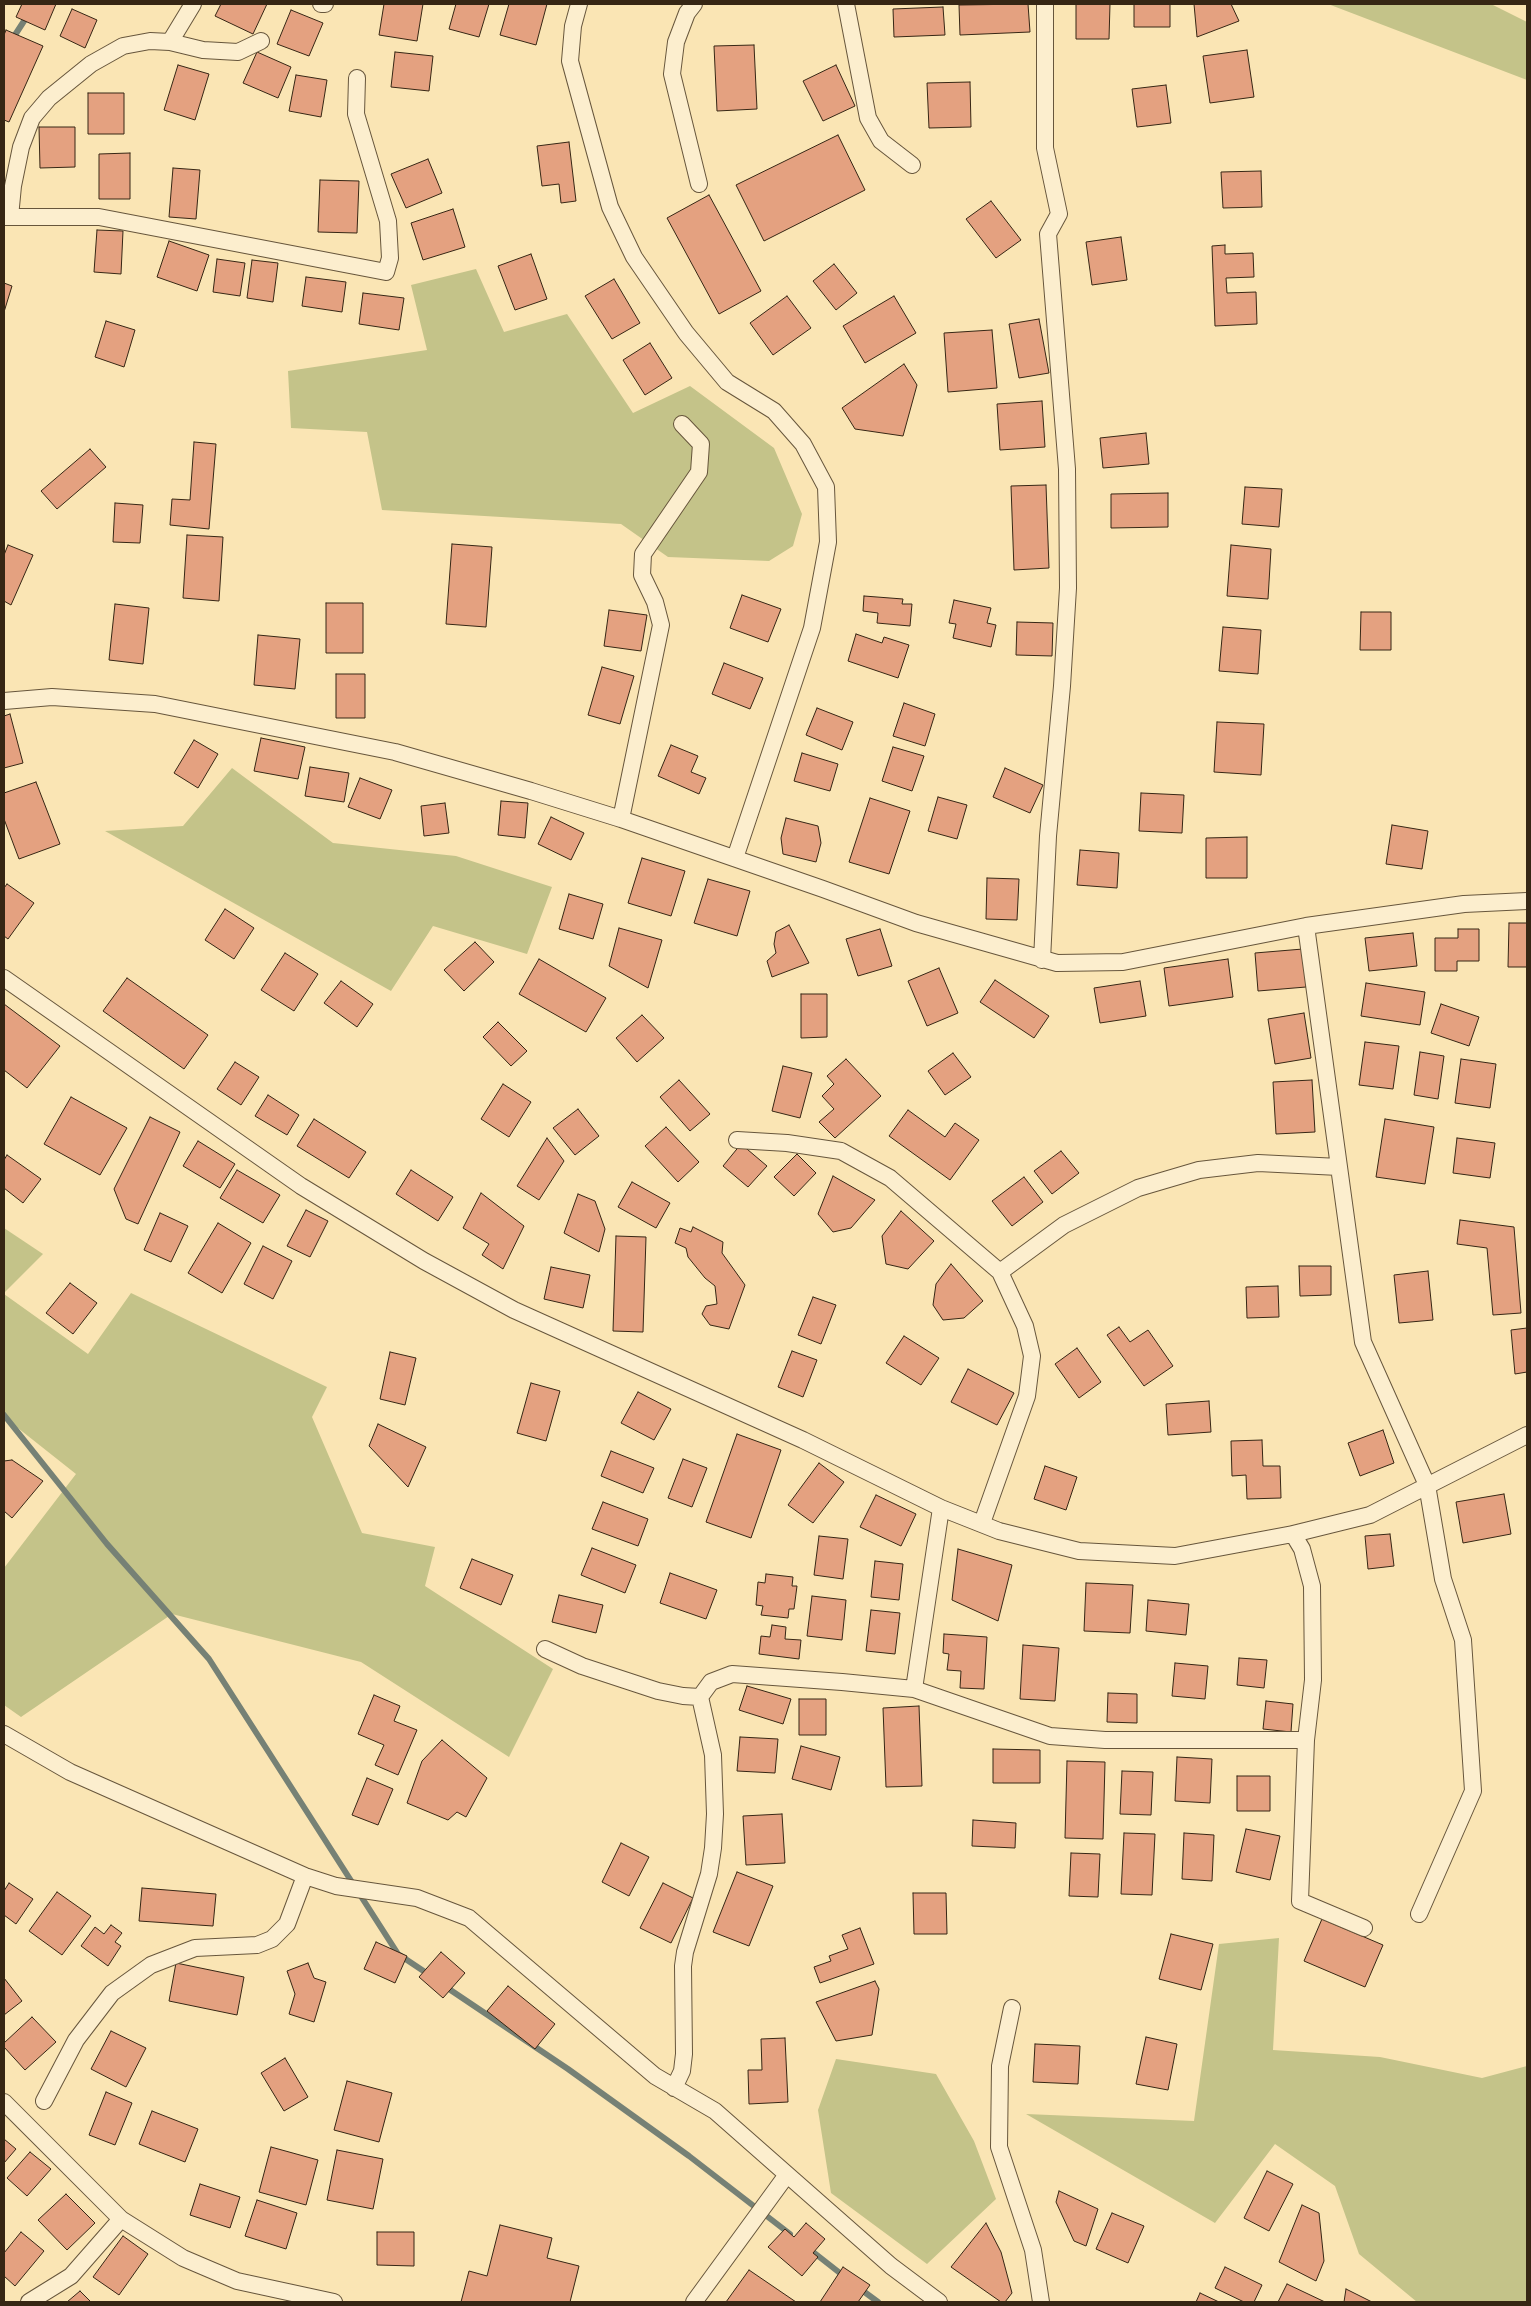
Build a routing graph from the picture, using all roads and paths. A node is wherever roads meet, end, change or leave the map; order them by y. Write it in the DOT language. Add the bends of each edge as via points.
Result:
graph roads {
  1 [pos="193,4"];
  2 [pos="320,4"];
  3 [pos="325,4"];
  4 [pos="579,4"];
  5 [pos="694,4"];
  6 [pos="846,4"];
  7 [pos="1046,4"];
  8 [pos="261,40"];
  9 [pos="170,42"];
  10 [pos="357,78"];
  11 [pos="912,165"];
  12 [pos="699,184"];
  13 [pos="7,217"];
  14 [pos="682,424"];
  15 [pos="4,701"];
  16 [pos="621,819"];
  17 [pos="736,858"];
  18 [pos="1527,901"];
  19 [pos="1306,926"];
  20 [pos="1042,960"];
  21 [pos="4,978"];
  22 [pos="738,1140"];
  23 [pos="1339,1167"];
  24 [pos="1000,1272"];
  25 [pos="1527,1435"];
  26 [pos="1428,1485"];
  27 [pos="942,1508"];
  28 [pos="982,1524"];
  29 [pos="1293,1534"];
  30 [pos="545,1649"];
  31 [pos="914,1689"];
  32 [pos="700,1697"];
  33 [pos="4,1734"];
  34 [pos="1306,1740"];
  35 [pos="304,1876"];
  36 [pos="1419,1914"];
  37 [pos="1364,1928"];
  38 [pos="1012,2008"];
  39 [pos="674,2088"];
  40 [pos="44,2101"];
  41 [pos="4,2102"];
  42 [pos="786,2176"];
  43 [pos="121,2219"];
  44 [pos="30,2302"];
  45 [pos="334,2302"];
  46 [pos="694,2302"];
  47 [pos="939,2302"];
  48 [pos="1042,2302"];
  1 -- 9 [label="street"];
  2 -- 3 [label="street"];
  4 -- 17 [label="street" via="570,61 610,207 634,256 686,333 727,382 774,411 803,444 826,487 828,542 812,628"];
  5 -- 12 [label="street" via="687,12 676,42 672,74"];
  6 -- 11 [label="street" via="868,118 880,141"];
  7 -- 20 [label="street" via="1045,148 1059,214 1048,234 1067,468 1068,588 1048,836"];
  8 -- 9 [label="street" via="238,52 203,50"];
  9 -- 13 [label="street" via="150,41 122,46 91,64 49,98 32,118 21,147"];
  10 -- 13 [label="street" via="356,114 388,221 390,258 386,272 99,218"];
  14 -- 16 [label="street" via="701,444 699,472 644,554 642,575 655,602 661,625"];
  15 -- 16 [label="street" via="52,697 155,704 395,752"];
  16 -- 17 [label="street"];
  17 -- 20 [label="street" via="916,923"];
  18 -- 19 [label="street" via="1464,904"];
  19 -- 20 [label="street" via="1123,962 1057,963"];
  19 -- 23 [label="street"];
  21 -- 27 [label="street" via="301,1186 424,1261 514,1310 803,1440"];
  22 -- 24 [label="street" via="841,1151 890,1178"];
  23 -- 24 [label="street" via="1258,1163 1199,1170 1138,1188 1064,1225"];
  23 -- 26 [label="street" via="1363,1342"];
  24 -- 28 [label="street" via="1025,1326 1032,1356 1027,1396"];
  25 -- 26 [label="street"];
  26 -- 29 [label="street" via="1370,1515"];
  26 -- 36 [label="street" via="1443,1579 1463,1640 1474,1791"];
  27 -- 28 [label="street"];
  27 -- 31 [label="street"];
  28 -- 29 [label="street" via="1079,1551 1175,1556"];
  29 -- 34 [label="street" via="1302,1548 1312,1586 1313,1680"];
  30 -- 32 [label="street" via="582,1666 658,1691"];
  31 -- 32 [label="street" via="732,1674 711,1682"];
  31 -- 34 [label="street" via="1050,1736 1105,1740"];
  32 -- 39 [label="street" via="713,1755 714,1848 685,1952 684,2054 682,2071"];
  33 -- 35 [label="street" via="70,1772"];
  34 -- 37 [label="street" via="1300,1901"];
  35 -- 39 [label="street" via="336,1886 417,1898 469,1918 655,2076"];
  35 -- 40 [label="street" via="287,1924 272,1940 257,1946 195,1948 151,1965 112,1993 76,2040"];
  38 -- 48 [label="street" via="1000,2066 999,2148 1034,2250"];
  39 -- 42 [label="street" via="715,2111"];
  41 -- 43 [label="street"];
  42 -- 46 [label="street"];
  42 -- 47 [label="street" via="891,2266"];
  43 -- 44 [label="street" via="71,2276"];
  43 -- 45 [label="street" via="183,2258 237,2281"];
}
